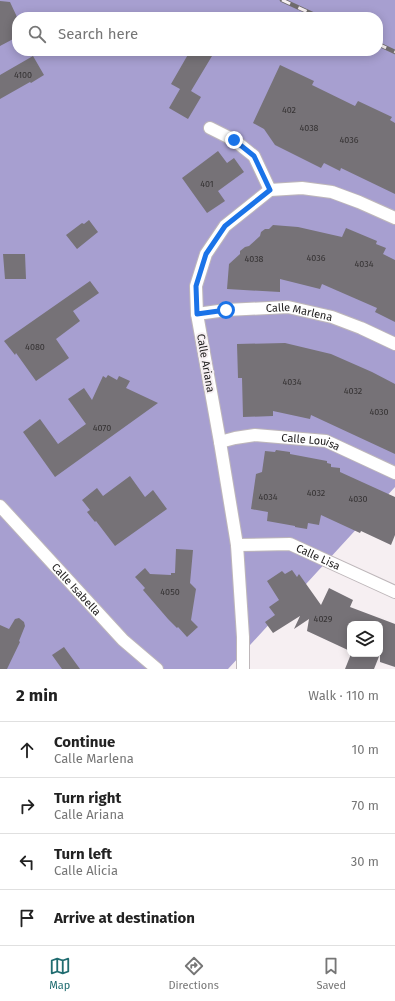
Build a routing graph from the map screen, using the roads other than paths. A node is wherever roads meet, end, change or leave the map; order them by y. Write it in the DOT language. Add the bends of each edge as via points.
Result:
graph roads {
  1 [pos="210,128"];
  2 [pos="270,190"];
  3 [pos="395,218"];
  4 [pos="197,314"];
  5 [pos="395,344"];
  6 [pos="220,442"];
  7 [pos="395,473"];
  8 [pos="0,506"];
  9 [pos="237,546"];
  10 [pos="395,592"];
  11 [pos="157,669"];
  12 [pos="242,669"];
  1 -- 2 [label="street" via="234,140 254,156"];
  2 -- 3 [label="street" via="302,188 332,192"];
  2 -- 4 [label="street, Calle Ariana" via="225,226 206,254 196,286"];
  4 -- 5 [label="street, Calle Marlena" via="226,310 288,308 332,317"];
  4 -- 6 [label="street, Calle Ariana"];
  6 -- 7 [label="street, Calle Louisa" via="255,435 326,441"];
  6 -- 9 [label="street, Calle Ariana"];
  8 -- 11 [label="street, Calle Isabella" via="123,640"];
  9 -- 10 [label="street, Calle Lisa" via="290,544"];
  9 -- 12 [label="street, Calle Ariana" via="243,637"];
}
